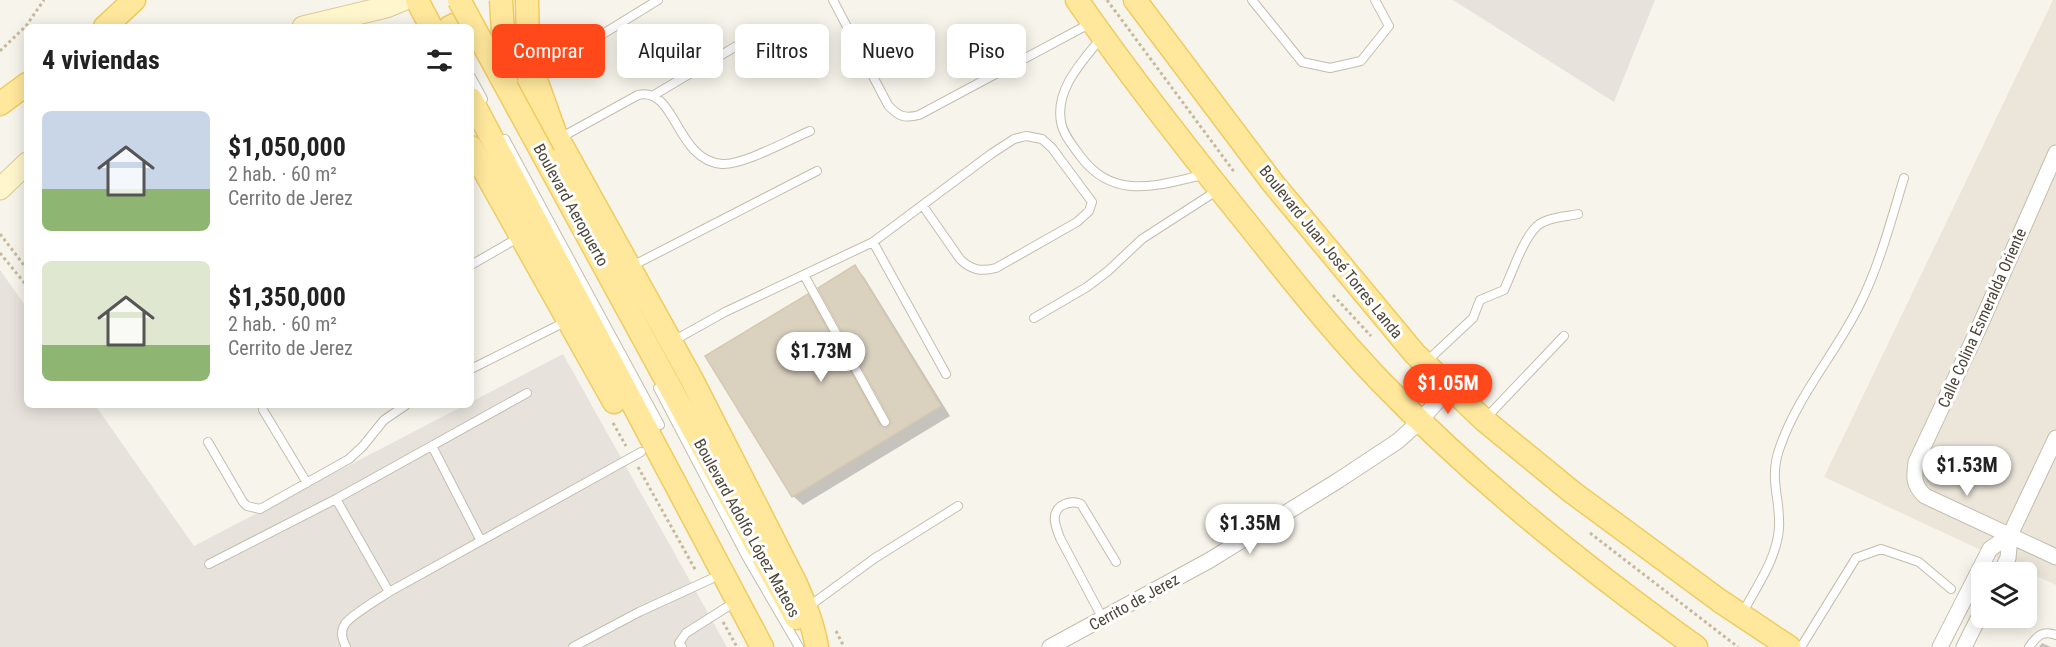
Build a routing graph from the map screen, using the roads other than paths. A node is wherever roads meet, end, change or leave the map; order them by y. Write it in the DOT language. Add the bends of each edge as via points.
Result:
graph roads {
  1 [pos="134,0"];
  2 [pos="403,0"];
  3 [pos="417,0"];
  4 [pos="459,0"];
  5 [pos="501,0"];
  6 [pos="527,0"];
  7 [pos="658,0"];
  8 [pos="833,0"];
  9 [pos="1077,0"];
  10 [pos="1135,0"];
  11 [pos="1252,0"];
  12 [pos="1375,0"];
  13 [pos="108,24"];
  14 [pos="315,24"];
  15 [pos="429,24"];
  16 [pos="472,24"];
  17 [pos="528,24"];
  18 [pos="474,28"];
  19 [pos="474,29"];
  20 [pos="1097,30"];
  21 [pos="605,33"];
  22 [pos="735,47"];
  23 [pos="535,78"];
  24 [pos="24,86"];
  25 [pos="474,87"];
  26 [pos="507,89"];
  27 [pos="654,95"];
  28 [pos="479,103"];
  29 [pos="0,104"];
  30 [pos="499,128"];
  31 [pos="810,131"];
  32 [pos="557,136"];
  33 [pos="474,152"];
  34 [pos="2056,153"];
  35 [pos="24,166"];
  36 [pos="817,171"];
  37 [pos="1904,178"];
  38 [pos="1213,182"];
  39 [pos="0,189"];
  40 [pos="923,206"];
  41 [pos="1578,214"];
  42 [pos="522,236"];
  43 [pos="873,242"];
  44 [pos="474,263"];
  45 [pos="630,267"];
  46 [pos="804,275"];
  47 [pos="1034,318"];
  48 [pos="568,320"];
  49 [pos="1564,336"];
  50 [pos="671,341"];
  51 [pos="1425,363"];
  52 [pos="474,367"];
  53 [pos="946,374"];
  54 [pos="655,383"];
  55 [pos="1450,387"];
  56 [pos="527,393"];
  57 [pos="402,408"];
  58 [pos="263,410"];
  59 [pos="677,412"];
  60 [pos="1484,420"];
  61 [pos="1420,421"];
  62 [pos="650,422"];
  63 [pos="885,422"];
  64 [pos="2056,438"];
  65 [pos="208,442"];
  66 [pos="432,446"];
  67 [pos="641,452"];
  68 [pos="307,483"];
  69 [pos="336,499"];
  70 [pos="958,506"];
  71 [pos="2010,535"];
  72 [pos="481,540"];
  73 [pos="2056,557"];
  74 [pos="1116,562"];
  75 [pos="2006,562"];
  76 [pos="209,564"];
  77 [pos="711,579"];
  78 [pos="1952,589"];
  79 [pos="389,592"];
  80 [pos="727,607"];
  81 [pos="807,608"];
  82 [pos="1741,616"];
  83 [pos="1104,619"];
  84 [pos="1974,628"];
  85 [pos="2056,635"];
  86 [pos="346,647"];
  87 [pos="573,647"];
  88 [pos="682,647"];
  89 [pos="752,647"];
  90 [pos="762,647"];
  91 [pos="799,647"];
  92 [pos="814,647"];
  93 [pos="1050,647"];
  94 [pos="1696,647"];
  95 [pos="1789,647"];
  96 [pos="1801,647"];
  97 [pos="1940,647"];
  98 [pos="1964,647"];
  99 [pos="2029,647"];
  1 -- 13 [label="main road"];
  2 -- 14 [label="street"];
  3 -- 15 [label="main road"];
  4 -- 16 [label="main road, Boulevard Aeropuerto, bridge"];
  5 -- 26 [label="main road, bridge"];
  6 -- 17 [label="main road"];
  7 -- 21 [label="lane"];
  8 -- 20 [label="lane" via="888,105 895,113 909,118"];
  9 -- 20 [label="main road"];
  10 -- 51 [label="main road, Boulevard Juan José Torres Landa" via="1272,182"];
  11 -- 12 [label="lane" via="1302,62 1330,68 1361,61 1389,26"];
  18 -- 26 [label="main road, Boulevard Aeropuerto, bridge"];
  19 -- 32 [label="main road" via="501,49 527,96"];
  20 -- 38 [label="main road"];
  20 -- 38 [label="lane" via="1066,87 1060,107 1061,123 1070,142 1093,171 1114,183 1130,186"];
  22 -- 27 [label="lane"];
  23 -- 32 [label="main road"];
  24 -- 29 [label="main road"];
  25 -- 28 [label="lane"];
  26 -- 59 [label="main road, Boulevard Aeropuerto, bridge"];
  27 -- 31 [label="lane" via="664,104 691,148 721,164 736,163"];
  27 -- 32 [label="lane" via="638,95"];
  28 -- 62 [label="main road" via="530,208"];
  30 -- 62 [label="lane"];
  32 -- 45 [label="main road"];
  33 -- 42 [label="main road"];
  34 -- 71 [label="street, Calle Colina Esmeralda Oriente" via="1916,462 1914,478 1925,495"];
  35 -- 39 [label="street"];
  36 -- 45 [label="lane"];
  37 -- 82 [label="lane" via="1861,303 1790,420 1774,474 1777,543"];
  38 -- 47 [label="lane" via="1087,287"];
  38 -- 61 [label="main road" via="1327,322"];
  40 -- 40 [label="lane" via="991,154 1026,136 1042,139 1052,148 1092,202 1089,212 1077,222 986,271 968,266 960,259"];
  40 -- 43 [label="lane"];
  41 -- 51 [label="lane" via="1552,219 1537,227 1521,249 1504,290 1480,300 1473,318"];
  42 -- 44 [label="lane"];
  42 -- 48 [label="main road"];
  43 -- 46 [label="lane"];
  43 -- 53 [label="lane"];
  45 -- 50 [label="main road"];
  46 -- 50 [label="lane"];
  46 -- 63 [label="lane"];
  48 -- 52 [label="lane"];
  48 -- 67 [label="main road"];
  49 -- 60 [label="lane"];
  50 -- 81 [label="main road"];
  51 -- 55 [label="main road, Boulevard Juan José Torres Landa"];
  54 -- 59 [label="lane"];
  55 -- 60 [label="main road, Boulevard Juan José Torres Landa"];
  55 -- 61 [label="street, Cerrito de Jerez"];
  56 -- 66 [label="lane"];
  57 -- 68 [label="lane" via="384,420 349,459"];
  58 -- 68 [label="lane"];
  59 -- 91 [label="lane" via="746,556"];
  59 -- 92 [label="main road, Boulevard Adolfo López Mateos"];
  60 -- 82 [label="main road, Boulevard Juan José Torres Landa" via="1572,492"];
  61 -- 83 [label="street, Cerrito de Jerez" via="1398,441 1339,480 1210,560"];
  61 -- 94 [label="main road" via="1550,537"];
  62 -- 90 [label="main road"];
  64 -- 71 [label="street"];
  65 -- 68 [label="lane" via="247,506 260,509"];
  66 -- 69 [label="lane"];
  66 -- 72 [label="lane"];
  67 -- 72 [label="lane"];
  67 -- 77 [label="main road"];
  69 -- 76 [label="lane"];
  69 -- 79 [label="lane"];
  70 -- 81 [label="lane" via="875,558"];
  71 -- 73 [label="street, Calle Colina Esmeralda Oriente"];
  71 -- 75 [label="street"];
  71 -- 97 [label="street" via="1990,549"];
  72 -- 79 [label="lane"];
  74 -- 83 [label="lane" via="1081,504 1066,503 1058,508 1054,515 1060,538"];
  77 -- 80 [label="main road"];
  77 -- 87 [label="lane"];
  78 -- 96 [label="lane" via="1919,562 1881,549 1856,558"];
  79 -- 86 [label="lane" via="346,622 342,638"];
  80 -- 88 [label="lane" via="686,633 680,643"];
  80 -- 89 [label="main road"];
  81 -- 92 [label="main road" via="814,629"];
  82 -- 95 [label="main road, Boulevard Juan José Torres Landa"];
  83 -- 93 [label="street, Cerrito de Jerez"];
  84 -- 98 [label="street"];
  85 -- 99 [label="lane" via="2044,632"];
}
